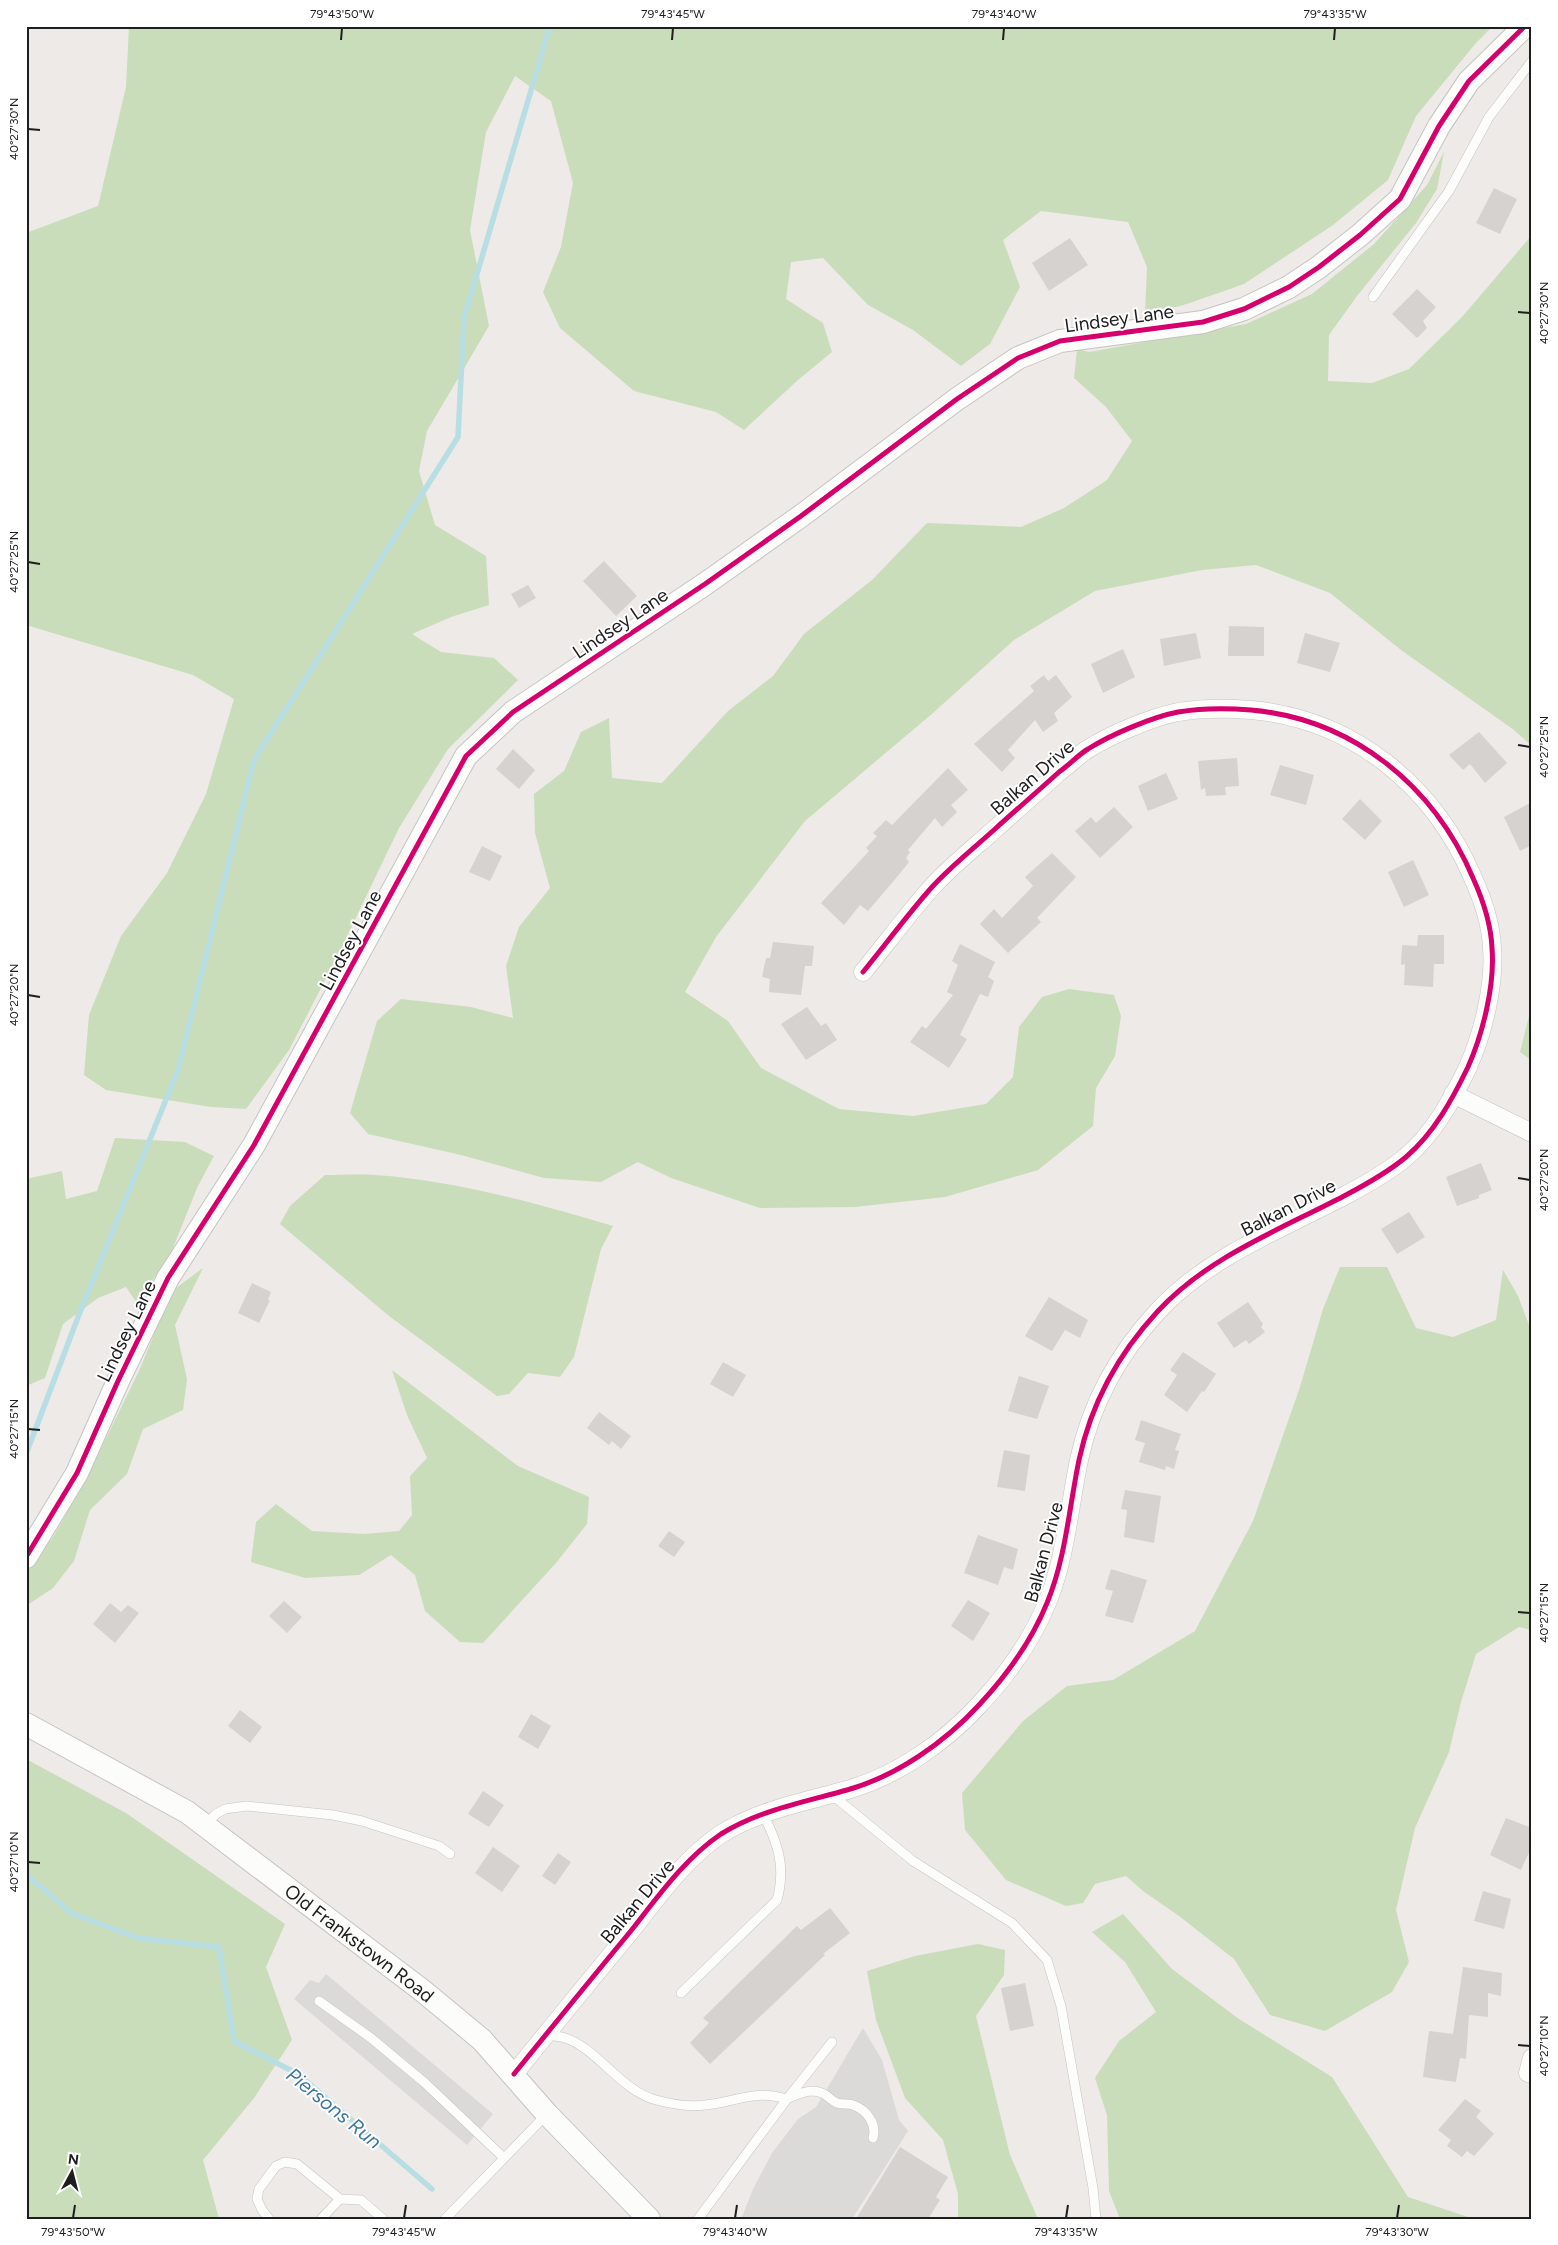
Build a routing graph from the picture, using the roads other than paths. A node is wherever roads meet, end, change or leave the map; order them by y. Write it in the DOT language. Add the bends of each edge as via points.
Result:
graph roads {
  1 [pos="1525,26"];
  2 [pos="1532,61"];
  3 [pos="1373,297"];
  4 [pos="862,972"];
  5 [pos="1453,1094"];
  6 [pos="1532,1134"];
  7 [pos="26,1557"];
  8 [pos="26,1724"];
  9 [pos="830,1794"];
  10 [pos="763,1814"];
  11 [pos="204,1826"];
  12 [pos="450,1854"];
  13 [pos="681,1993"];
  14 [pos="319,2001"];
  15 [pos="546,2035"];
  16 [pos="832,2042"];
  17 [pos="514,2074"];
  18 [pos="787,2099"];
  19 [pos="547,2114"];
  20 [pos="873,2138"];
  21 [pos="504,2158"];
  22 [pos="340,2199"];
  23 [pos="269,2219"];
  24 [pos="321,2219"];
  25 [pos="383,2219"];
  26 [pos="445,2219"];
  27 [pos="649,2219"];
  28 [pos="698,2219"];
  29 [pos="1096,2219"];
  1 -- 7 [label="street, Lindsey Lane" via="1469,81 1438,126 1400,198 1319,267 1289,287 1244,309 1203,322 1060,340 1018,358 705,584 513,712 466,756 254,1145 168,1278 77,1473"];
  2 -- 3 [label="lane" via="1489,117 1449,191"];
  4 -- 5 [label="street, Balkan Drive" via="934,884 1087,749 1139,725 1176,713 1221,708 1275,712 1325,726 1362,745 1400,772 1432,807 1461,849 1484,903 1492,948 1489,999 1471,1060"];
  5 -- 6 [label="street"];
  5 -- 9 [label="street, Balkan Drive" via="1434,1128 1407,1156 1370,1182 1238,1249 1194,1277 1127,1346 1092,1414 1079,1459 1069,1529 1046,1604 1018,1656 980,1704 921,1754 889,1774"];
  8 -- 11 [label="street, Old Frankstown Road" via="187,1812"];
  9 -- 10 [label="street, Balkan Drive"];
  9 -- 29 [label="lane" via="913,1861 1012,1923 1047,1960 1061,2006"];
  10 -- 13 [label="lane" via="776,1840 781,1865 777,1900"];
  10 -- 15 [label="street, Balkan Drive" via="716,1838 679,1871"];
  11 -- 12 [label="lane" via="226,1809 247,1806 333,1815 439,1846"];
  11 -- 17 [label="street, Old Frankstown Road" via="423,1991 482,2040"];
  14 -- 21 [label="lane" via="426,2083"];
  15 -- 17 [label="street, Balkan Drive"];
  15 -- 18 [label="lane" via="565,2038 579,2046 637,2092 653,2100 703,2106 756,2094"];
  16 -- 18 [label="lane"];
  17 -- 19 [label="street, Old Frankstown Road"];
  18 -- 20 [label="lane" via="814,2091 828,2094 837,2103 854,2105 874,2123"];
  18 -- 28 [label="lane"];
  19 -- 21 [label="lane"];
  19 -- 27 [label="street, Old Frankstown Road"];
  21 -- 26 [label="lane"];
  22 -- 23 [label="lane" via="297,2164 285,2162 276,2166 259,2189 258,2199"];
  22 -- 24 [label="lane"];
  22 -- 25 [label="lane" via="361,2200"];
}
